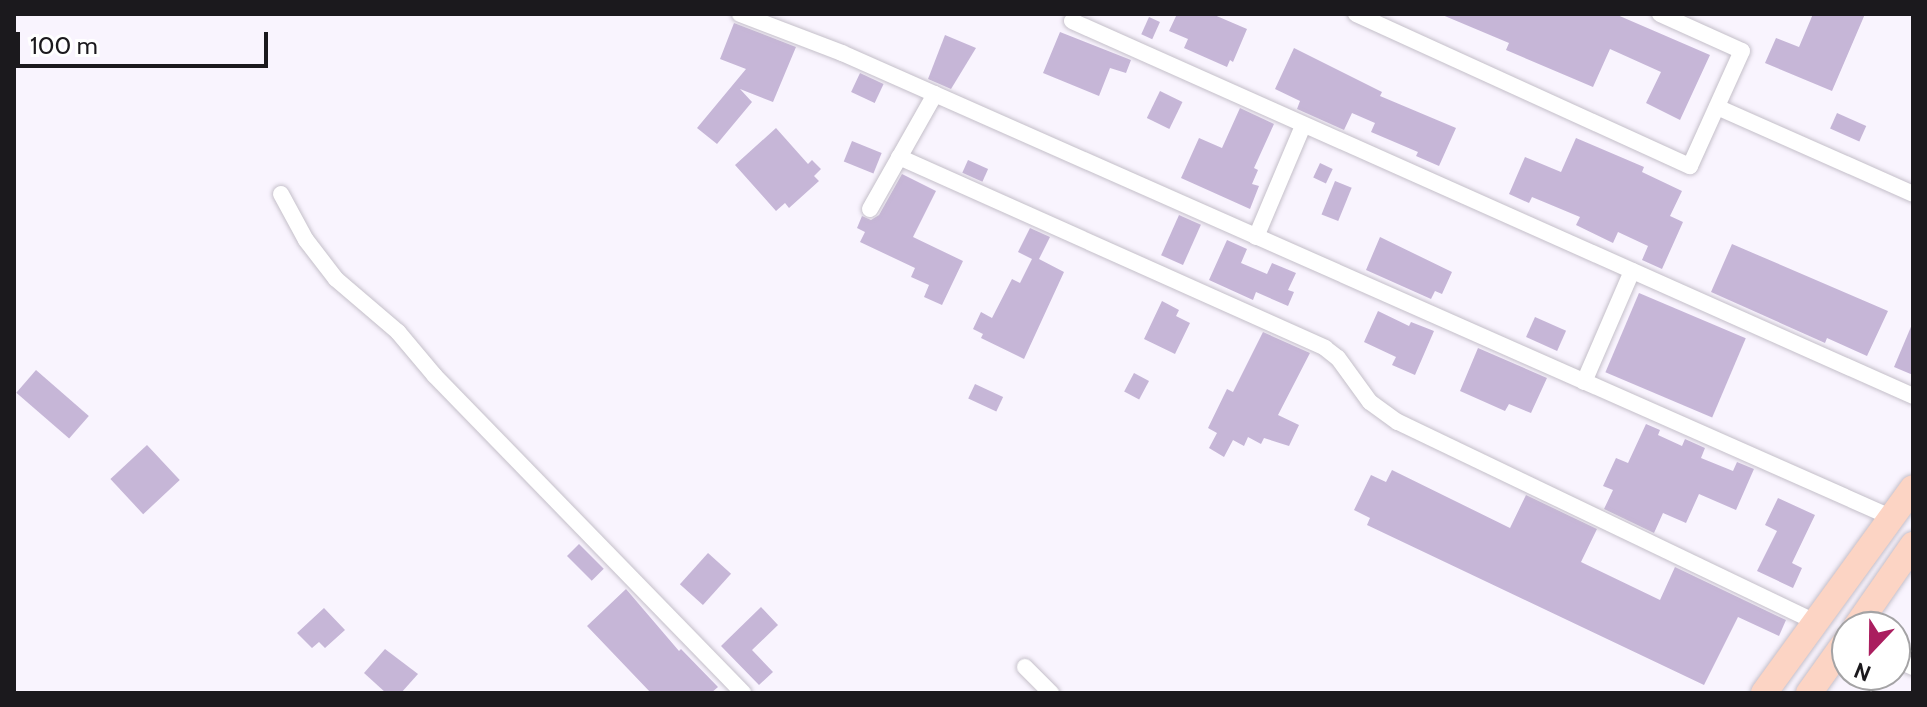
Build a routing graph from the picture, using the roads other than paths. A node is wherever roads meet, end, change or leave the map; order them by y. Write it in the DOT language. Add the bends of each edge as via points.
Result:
graph roads {
  1 [pos="740,14"];
  2 [pos="1356,14"];
  3 [pos="1660,14"];
  4 [pos="1072,21"];
  5 [pos="935,94"];
  6 [pos="1717,107"];
  7 [pos="1303,126"];
  8 [pos="899,157"];
  9 [pos="281,194"];
  10 [pos="1913,194"];
  11 [pos="870,209"];
  12 [pos="1256,237"];
  13 [pos="1632,271"];
  14 [pos="1584,382"];
  15 [pos="1913,396"];
  16 [pos="1913,488"];
  17 [pos="1893,518"];
  18 [pos="1913,545"];
  19 [pos="1867,611"];
  20 [pos="1817,623"];
  21 [pos="1831,662"];
  22 [pos="1025,667"];
  23 [pos="743,693"];
  24 [pos="1051,693"];
  25 [pos="1764,693"];
  26 [pos="1809,693"];
  1 -- 5 [label="street"];
  2 -- 6 [label="street" via="1690,166"];
  3 -- 6 [label="street" via="1742,51"];
  4 -- 7 [label="street"];
  5 -- 8 [label="street"];
  5 -- 12 [label="street"];
  6 -- 10 [label="street"];
  7 -- 12 [label="street"];
  7 -- 13 [label="street"];
  8 -- 11 [label="street"];
  8 -- 20 [label="street" via="1325,348 1388,417"];
  9 -- 23 [label="street" via="306,240 336,279 398,332"];
  12 -- 14 [label="street"];
  13 -- 14 [label="street"];
  13 -- 15 [label="street"];
  14 -- 17 [label="street"];
  16 -- 17 [label="highway"];
  17 -- 20 [label="highway"];
  18 -- 19 [label="highway"];
  20 -- 25 [label="highway"];
  21 -- 26 [label="highway"];
  22 -- 24 [label="street"];
}
